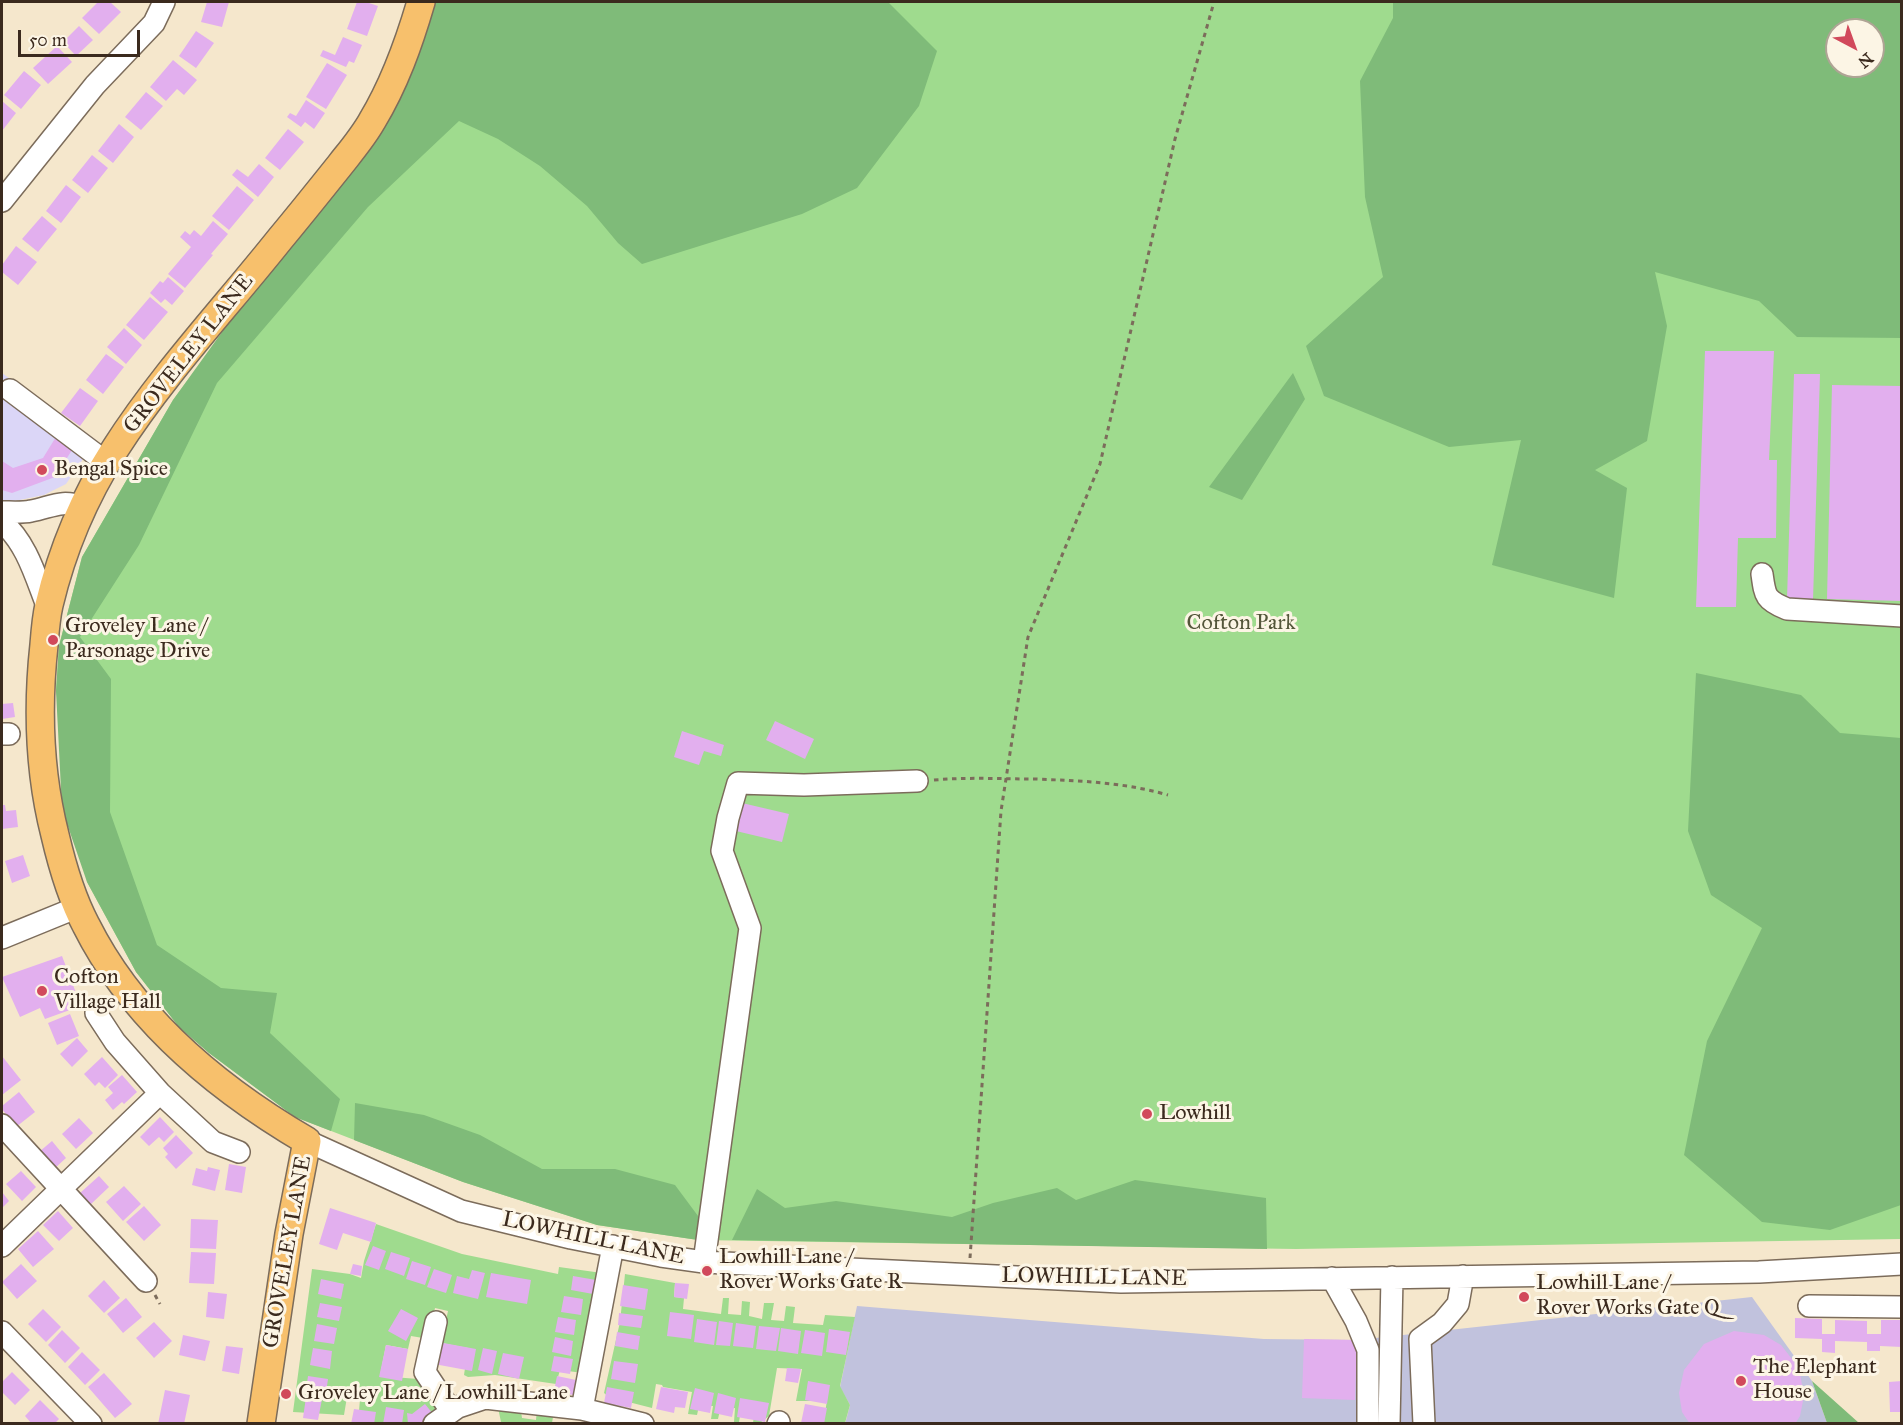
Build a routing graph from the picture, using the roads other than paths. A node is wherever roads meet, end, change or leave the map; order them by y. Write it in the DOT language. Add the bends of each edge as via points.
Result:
graph roads {
  1 [pos="164,2"];
  2 [pos="421,2"];
  3 [pos="2,201"];
  4 [pos="10,390"];
  5 [pos="107,463"];
  6 [pos="82,507"];
  7 [pos="2,512"];
  8 [pos="30,512"];
  9 [pos="2,522"];
  10 [pos="24,549"];
  11 [pos="1762,574"];
  12 [pos="48,608"];
  13 [pos="1902,616"];
  14 [pos="917,782"];
  15 [pos="78,907"];
  16 [pos="2,938"];
  17 [pos="96,1013"];
  18 [pos="160,1093"];
  19 [pos="2,1125"];
  20 [pos="307,1142"];
  21 [pos="239,1152"];
  22 [pos="60,1190"];
  23 [pos="2,1246"];
  24 [pos="613,1246"];
  25 [pos="704,1262"];
  26 [pos="1902,1264"];
  27 [pos="1463,1276"];
  28 [pos="1392,1277"];
  29 [pos="1332,1278"];
  30 [pos="146,1281"];
  31 [pos="1809,1306"];
  32 [pos="1902,1307"];
  33 [pos="436,1322"];
  34 [pos="2,1332"];
  35 [pos="582,1409"];
  36 [pos="443,1418"];
  37 [pos="91,1424"];
  38 [pos="261,1424"];
  39 [pos="642,1424"];
  40 [pos="1368,1424"];
  41 [pos="1389,1424"];
  42 [pos="1424,1424"];
  1 -- 3 [label="street" via="154,23 94,85"];
  2 -- 5 [label="main road, GROVELEY LANE" via="399,69 371,123 159,388"];
  4 -- 5 [label="street"];
  5 -- 6 [label="main road, GROVELEY LANE"];
  6 -- 8 [label="street" via="70,502"];
  6 -- 12 [label="main road, GROVELEY LANE"];
  7 -- 8 [label="street"];
  8 -- 10 [label="street"];
  9 -- 10 [label="street"];
  10 -- 12 [label="street"];
  11 -- 13 [label="street" via="1765,594 1772,603 1787,609"];
  12 -- 15 [label="main road, GROVELEY LANE" via="39,722 48,810 62,866"];
  14 -- 25 [label="street" via="738,783 722,851 750,928"];
  15 -- 16 [label="street"];
  15 -- 20 [label="main road, GROVELEY LANE" via="115,975 167,1035 223,1087"];
  17 -- 18 [label="street" via="115,1042"];
  18 -- 21 [label="street" via="213,1142"];
  18 -- 22 [label="street"];
  19 -- 22 [label="street"];
  20 -- 24 [label="street, LOWHILL LANE" via="461,1211"];
  20 -- 38 [label="main road, GROVELEY LANE"];
  22 -- 23 [label="street"];
  22 -- 30 [label="street"];
  24 -- 25 [label="street, LOWHILL LANE"];
  24 -- 35 [label="street"];
  25 -- 29 [label="street, LOWHILL LANE" via="1121,1282"];
  26 -- 27 [label="street, LOWHILL LANE" via="1759,1272"];
  27 -- 28 [label="street, LOWHILL LANE"];
  27 -- 42 [label="street" via="1458,1304 1442,1323 1420,1339"];
  28 -- 29 [label="street, LOWHILL LANE"];
  28 -- 41 [label="street"];
  29 -- 40 [label="street" via="1368,1350"];
  31 -- 32 [label="street"];
  33 -- 36 [label="street" via="425,1372"];
  34 -- 37 [label="street"];
  35 -- 36 [label="street" via="485,1398 458,1407"];
  35 -- 39 [label="street"];
}
